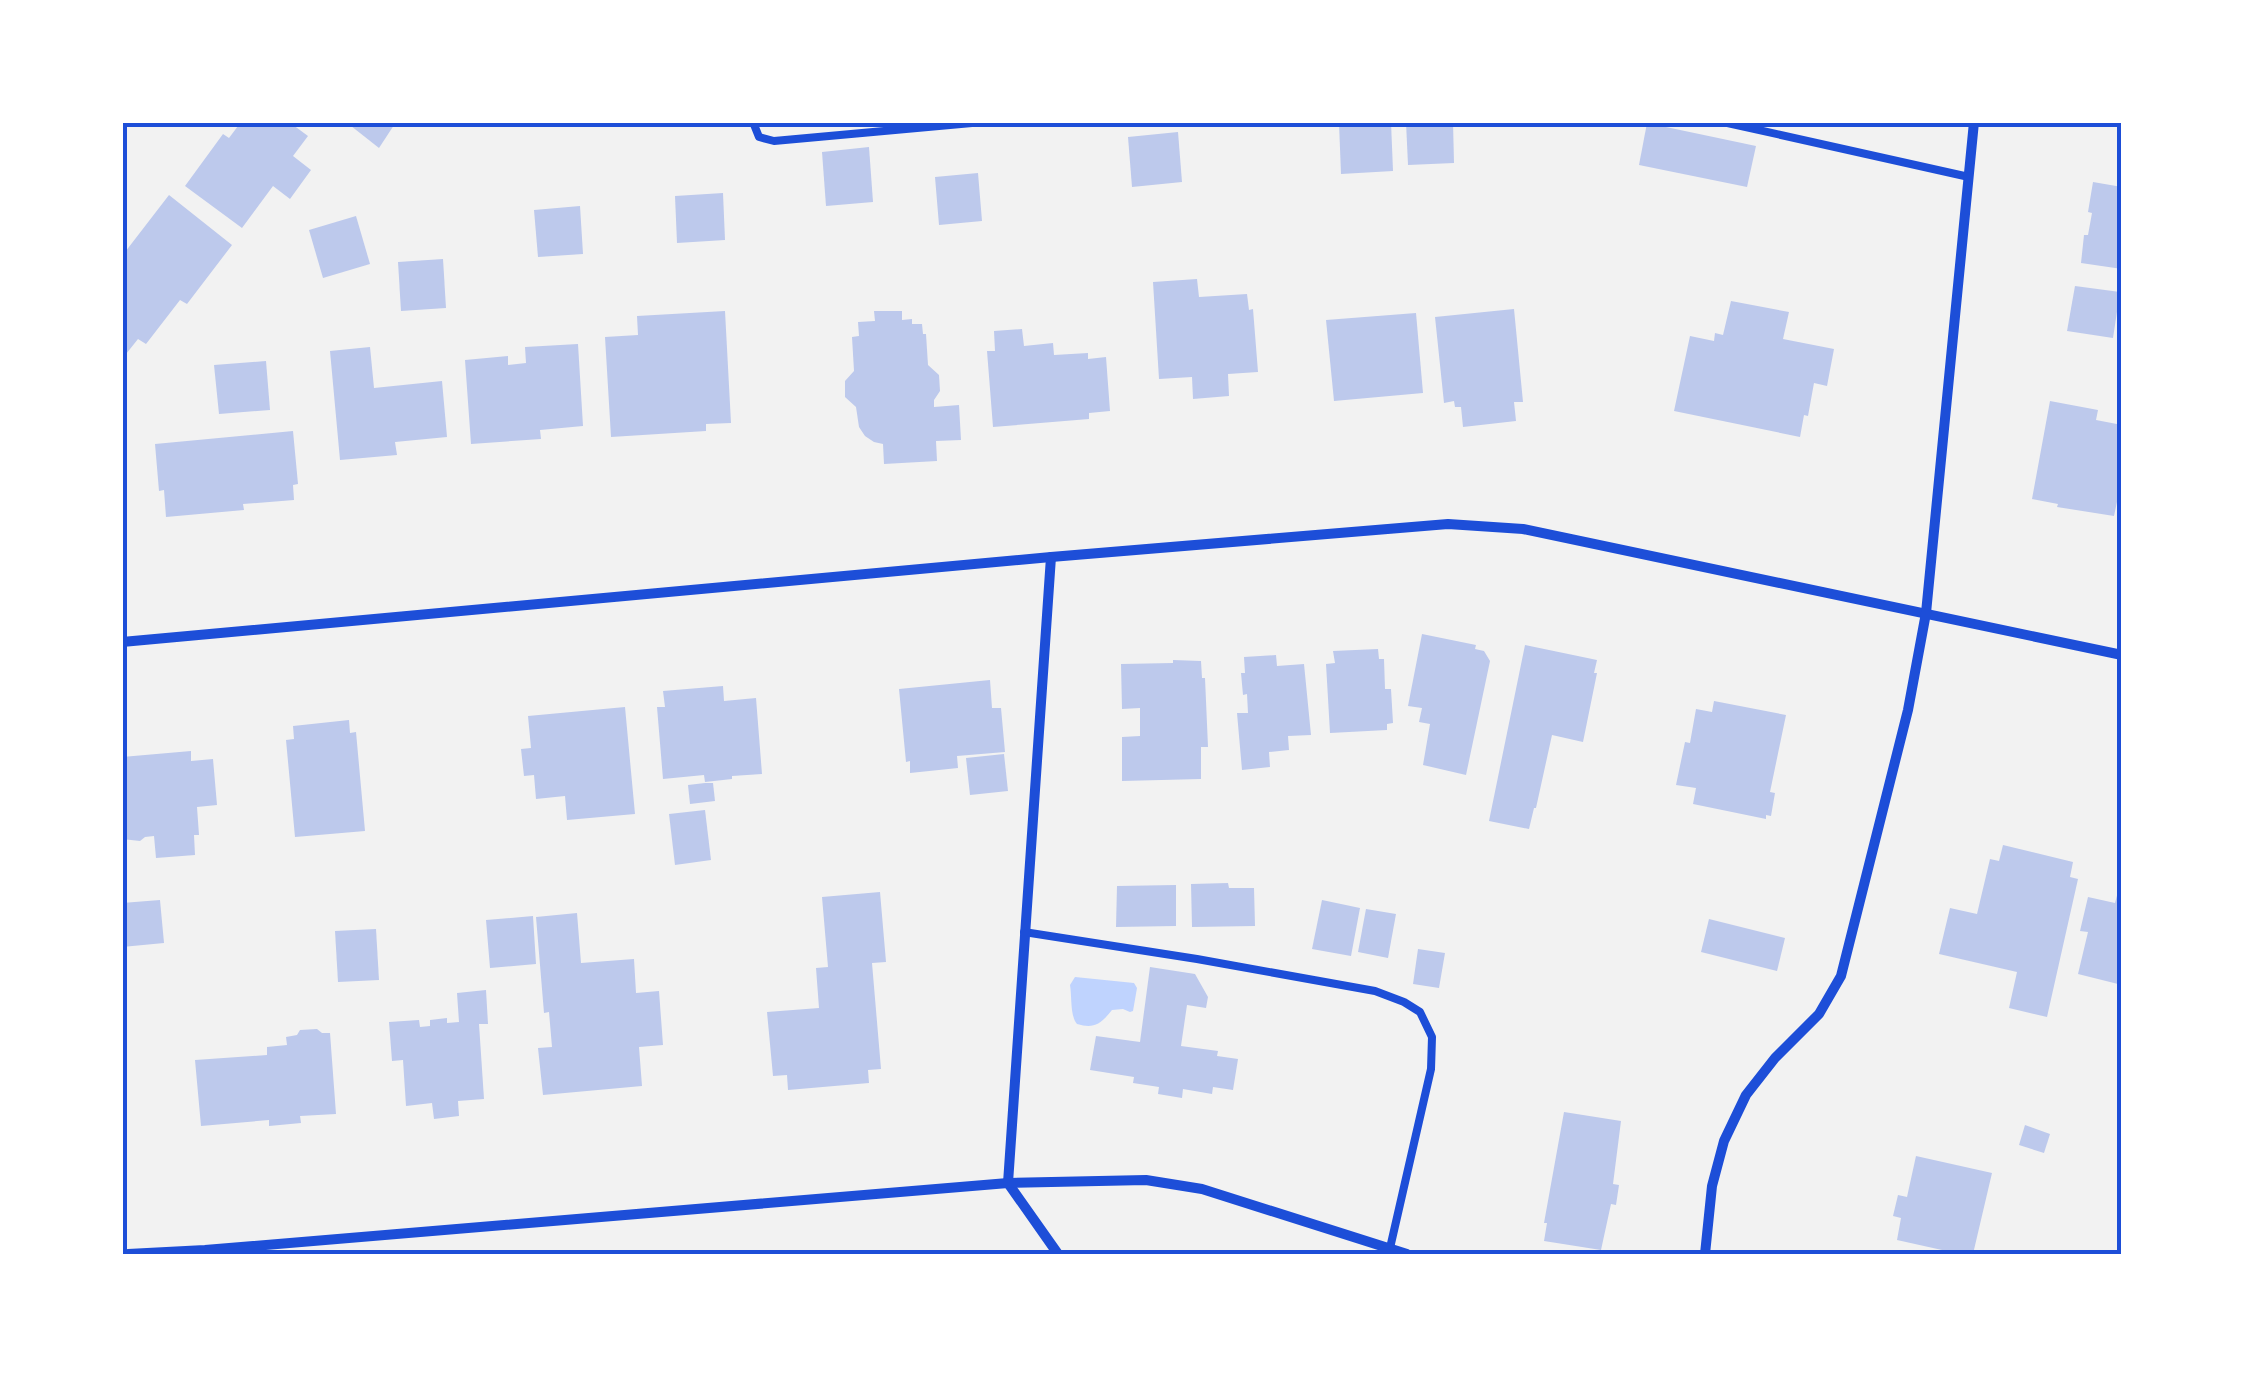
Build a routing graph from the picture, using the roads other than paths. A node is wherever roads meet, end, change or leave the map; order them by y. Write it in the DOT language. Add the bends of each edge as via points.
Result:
graph roads {
  1 [pos="753,122"];
  2 [pos="983,122"];
  3 [pos="1723,122"];
  4 [pos="1974,122"];
  5 [pos="1969,177"];
  6 [pos="1051,557"];
  7 [pos="1926,614"];
  8 [pos="122,642"];
  9 [pos="2122,655"];
  10 [pos="1024,932"];
  11 [pos="1008,1183"];
  12 [pos="1390,1248"];
  13 [pos="128,1254"];
  14 [pos="1058,1254"];
  15 [pos="1407,1254"];
  16 [pos="1704,1254"];
  1 -- 2 [label="lane" via="759,137 774,140"];
  3 -- 5 [label="lane"];
  4 -- 5 [label="street"];
  5 -- 7 [label="street"];
  6 -- 7 [label="street" via="1448,524 1524,529"];
  6 -- 8 [label="street"];
  6 -- 10 [label="street"];
  7 -- 9 [label="street"];
  7 -- 16 [label="street" via="1840,976 1819,1014 1746,1095 1724,1140"];
  10 -- 11 [label="street"];
  10 -- 12 [label="lane" via="1374,991 1420,1012 1432,1037 1431,1069"];
  11 -- 12 [label="street" via="1146,1180 1202,1189"];
  11 -- 13 [label="street"];
  11 -- 14 [label="street"];
  12 -- 15 [label="street"];
}
